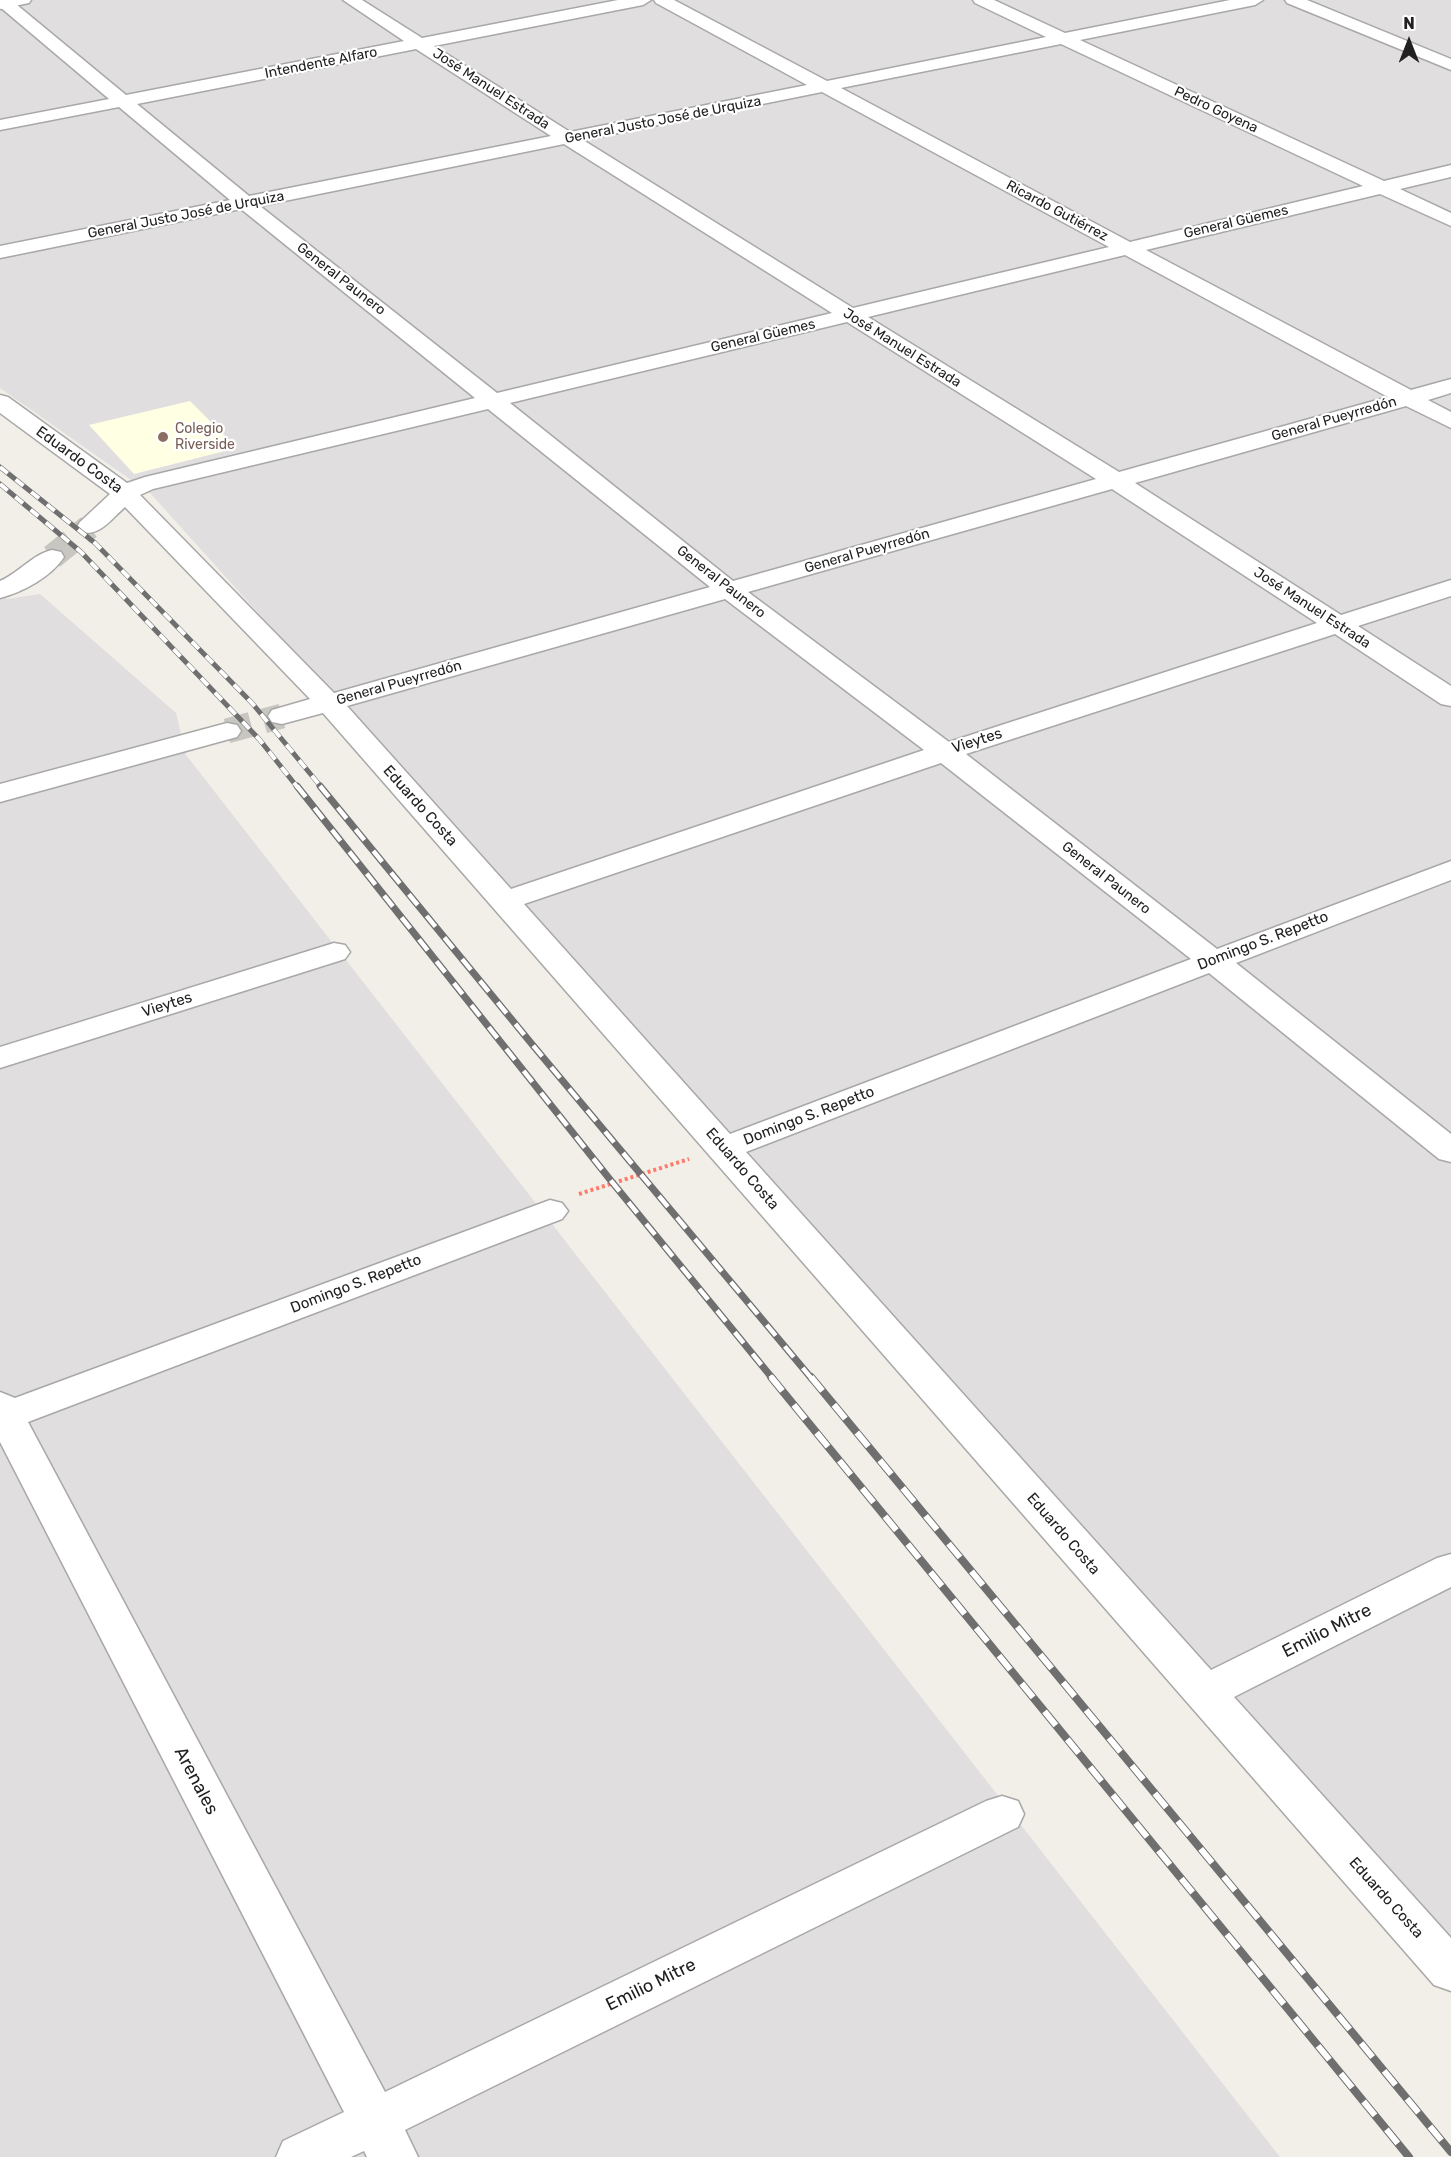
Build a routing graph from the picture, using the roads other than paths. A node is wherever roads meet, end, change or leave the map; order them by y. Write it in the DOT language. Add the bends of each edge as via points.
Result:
graph roads {
  1 [pos="351,0"];
  2 [pos="643,0"];
  3 [pos="662,0"];
  4 [pos="981,0"];
  5 [pos="1255,0"];
  6 [pos="1293,0"];
  7 [pos="8,2"];
  8 [pos="1065,38"];
  9 [pos="422,44"];
  10 [pos="1451,65"];
  11 [pos="825,87"];
  12 [pos="123,101"];
  13 [pos="0,126"];
  14 [pos="568,139"];
  15 [pos="1451,171"];
  16 [pos="1381,188"];
  17 [pos="245,204"];
  18 [pos="1451,220"];
  19 [pos="1127,248"];
  20 [pos="0,252"];
  21 [pos="848,315"];
  22 [pos="1451,386"];
  23 [pos="1408,398"];
  24 [pos="494,400"];
  25 [pos="0,402"];
  26 [pos="1451,421"];
  27 [pos="1116,481"];
  28 [pos="125,493"];
  29 [pos="89,527"];
  30 [pos="52,557"];
  31 [pos="0,562"];
  32 [pos="11,585"];
  33 [pos="1451,588"];
  34 [pos="729,590"];
  35 [pos="1336,624"];
  36 [pos="1451,698"];
  37 [pos="329,703"];
  38 [pos="282,716"];
  39 [pos="227,731"];
  40 [pos="945,752"];
  41 [pos="0,793"];
  42 [pos="1451,870"];
  43 [pos="505,902"];
  44 [pos="334,952"];
  45 [pos="1212,960"];
  46 [pos="0,1058"];
  47 [pos="724,1148"];
  48 [pos="1451,1151"];
  49 [pos="550,1211"];
  50 [pos="2,1413"];
  51 [pos="1451,1569"];
  52 [pos="1203,1693"];
  53 [pos="1002,1814"];
  54 [pos="1451,1971"];
  55 [pos="383,2139"];
  56 [pos="302,2157"];
  1 -- 9 [label="street, José Manuel Estrada"];
  2 -- 9 [label="street, Intendente Alfaro"];
  3 -- 11 [label="street, Ricardo Gutiérrez"];
  4 -- 8 [label="street, Pedro Goyena"];
  5 -- 8 [label="street, General Justo José de Urquiza"];
  6 -- 10 [label="street"];
  7 -- 12 [label="street, General Paunero"];
  8 -- 11 [label="street, General Justo José de Urquiza"];
  8 -- 16 [label="street, Pedro Goyena"];
  9 -- 12 [label="street, Intendente Alfaro"];
  9 -- 14 [label="street, José Manuel Estrada"];
  11 -- 14 [label="street, General Justo José de Urquiza"];
  11 -- 19 [label="street, Ricardo Gutiérrez"];
  12 -- 13 [label="street, Intendente Alfaro"];
  12 -- 17 [label="street, General Paunero"];
  14 -- 17 [label="street, General Justo José de Urquiza"];
  14 -- 21 [label="street, José Manuel Estrada"];
  15 -- 16 [label="street, General Güemes"];
  16 -- 18 [label="street, Pedro Goyena"];
  16 -- 19 [label="street, General Güemes"];
  17 -- 20 [label="street, General Justo José de Urquiza"];
  17 -- 24 [label="street, General Paunero"];
  19 -- 21 [label="street, General Güemes"];
  19 -- 23 [label="street, Ricardo Gutiérrez"];
  21 -- 24 [label="street, General Güemes"];
  21 -- 27 [label="street, José Manuel Estrada"];
  22 -- 23 [label="street, General Pueyrredón"];
  23 -- 26 [label="street, Ricardo Gutiérrez"];
  23 -- 27 [label="street, General Pueyrredón"];
  24 -- 28 [label="street, General Güemes" via="145,484"];
  24 -- 34 [label="street, General Paunero"];
  25 -- 28 [label="street, Eduardo Costa"];
  27 -- 34 [label="street, General Pueyrredón"];
  27 -- 35 [label="street, José Manuel Estrada"];
  28 -- 29 [label="street, General Güemes"];
  28 -- 37 [label="street, Eduardo Costa"];
  30 -- 32 [label="street"];
  31 -- 32 [label="street"];
  33 -- 35 [label="street, Vieytes"];
  34 -- 37 [label="street, General Pueyrredón"];
  34 -- 40 [label="street, General Paunero"];
  35 -- 36 [label="street, José Manuel Estrada"];
  35 -- 40 [label="street, Vieytes"];
  37 -- 38 [label="street, General Pueyrredón"];
  37 -- 43 [label="street, Eduardo Costa"];
  39 -- 41 [label="street"];
  40 -- 43 [label="street, Vieytes"];
  40 -- 45 [label="street, General Paunero"];
  42 -- 45 [label="street, Domingo S. Repetto"];
  43 -- 47 [label="street, Eduardo Costa"];
  44 -- 46 [label="street, Vieytes"];
  45 -- 47 [label="street, Domingo S. Repetto"];
  45 -- 48 [label="street, General Paunero"];
  47 -- 52 [label="street, Eduardo Costa"];
  49 -- 50 [label="street, Domingo S. Repetto"];
  50 -- 55 [label="street, Arenales"];
  51 -- 52 [label="street, Emilio Mitre"];
  52 -- 54 [label="street, Eduardo Costa"];
  53 -- 55 [label="street, Emilio Mitre"];
  55 -- 56 [label="street, Emilio Mitre"];
}
